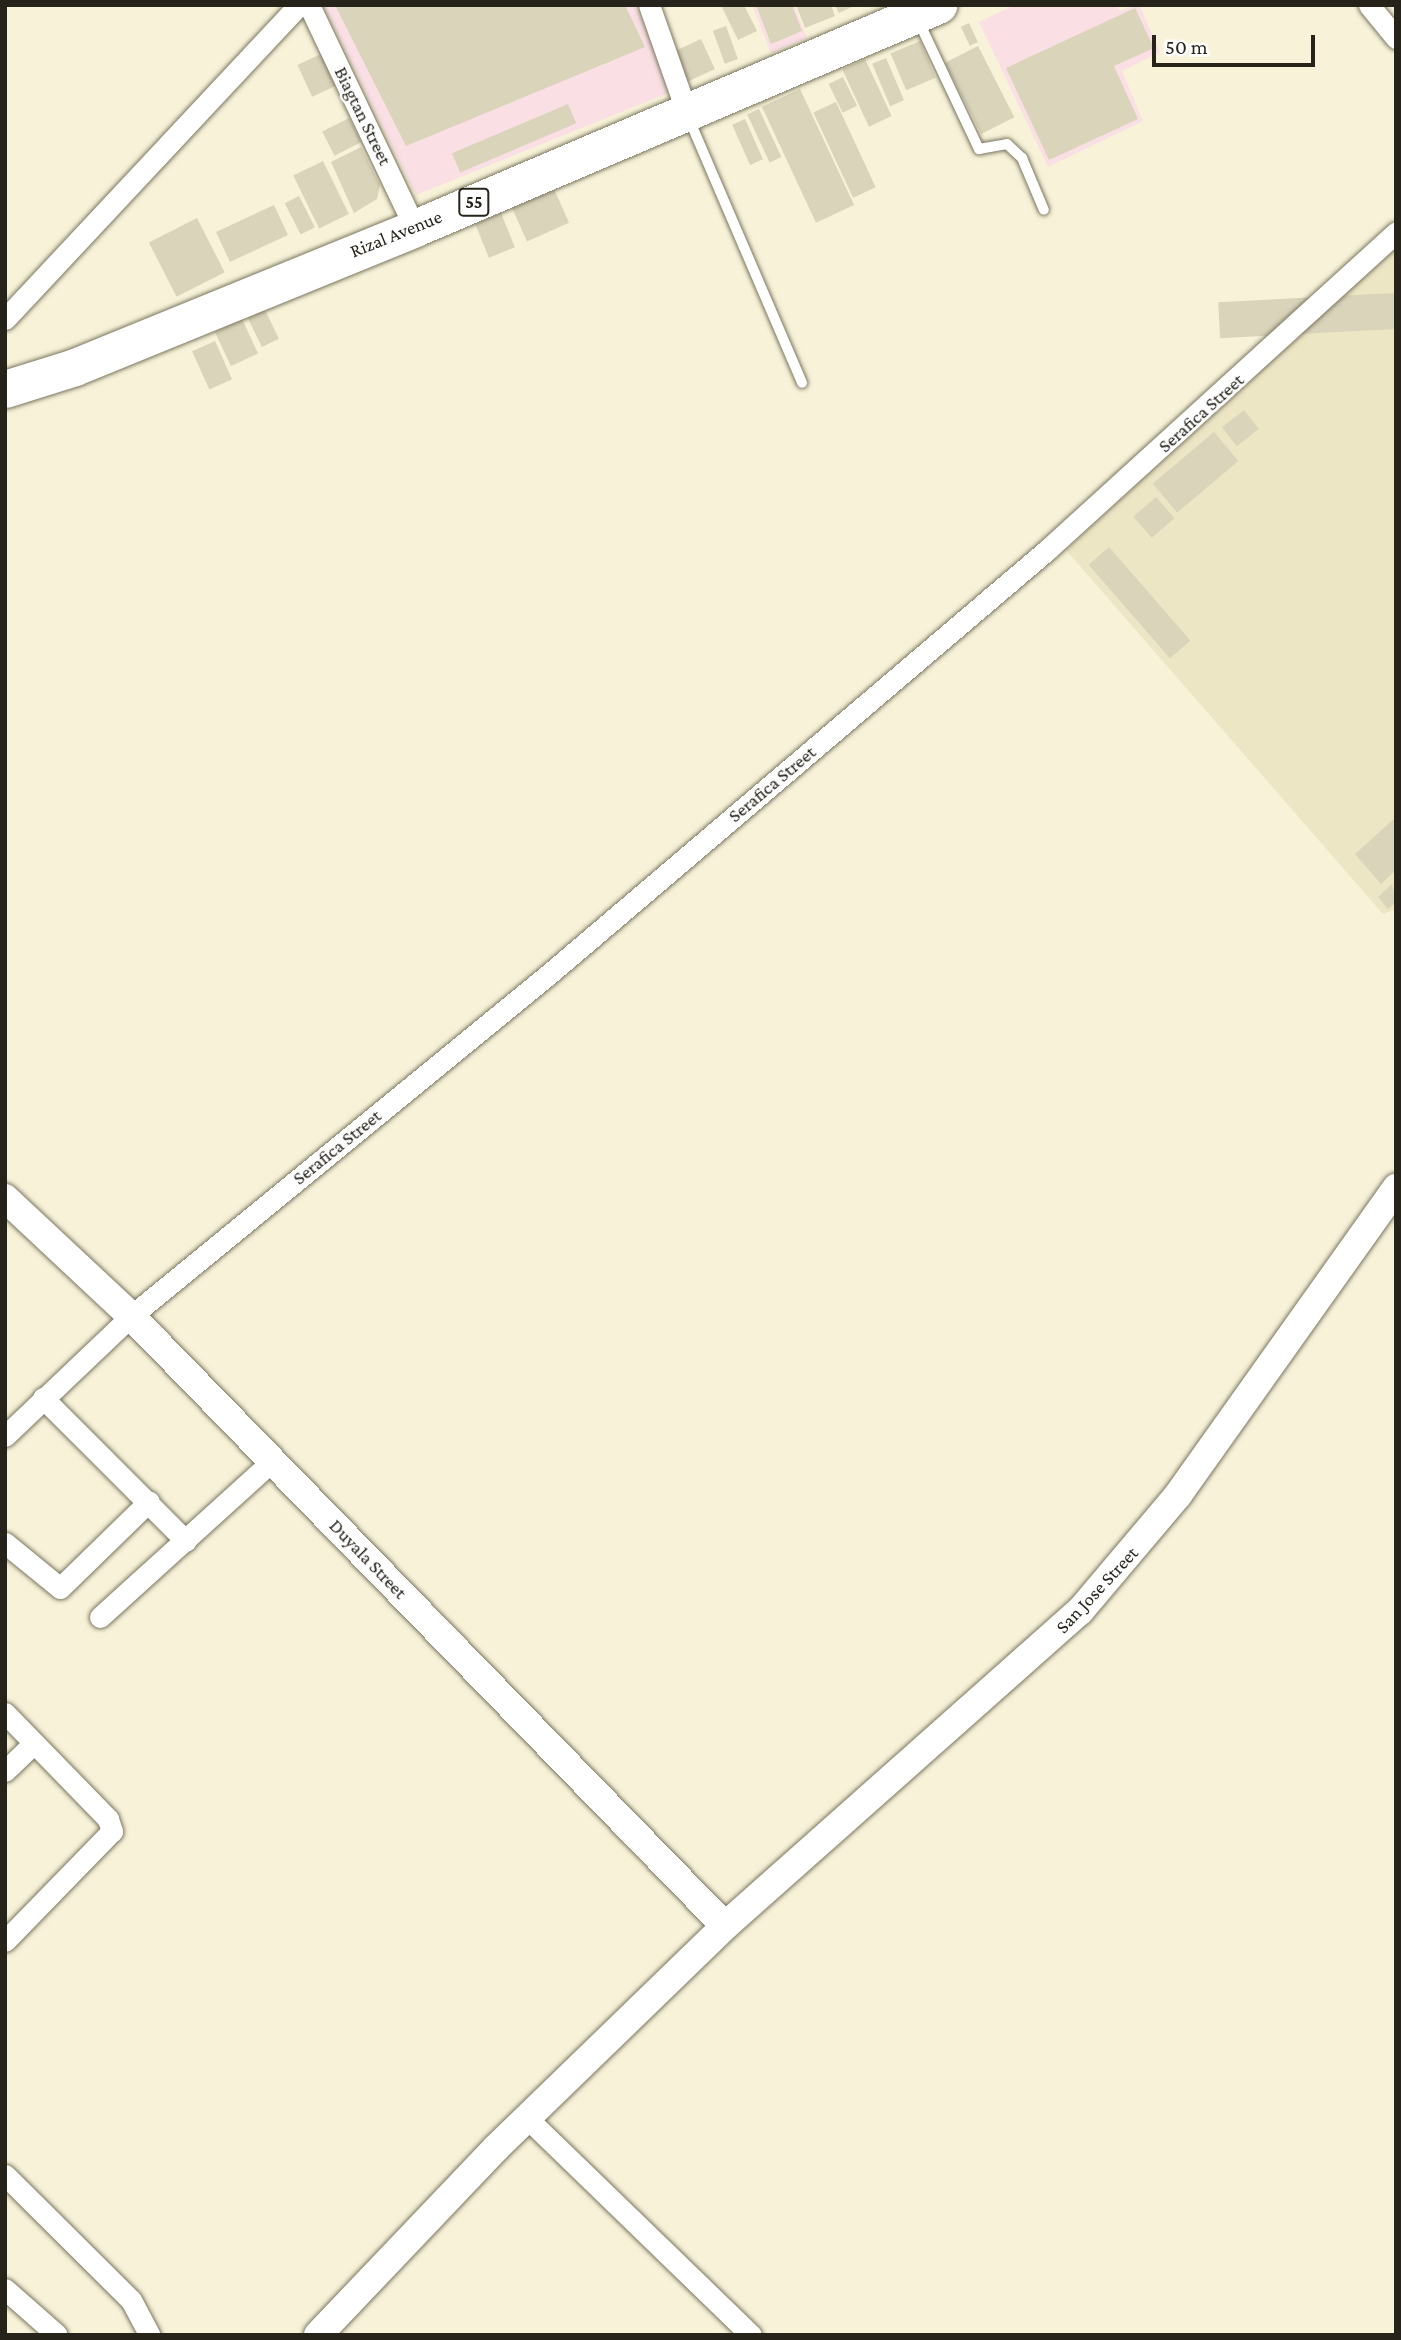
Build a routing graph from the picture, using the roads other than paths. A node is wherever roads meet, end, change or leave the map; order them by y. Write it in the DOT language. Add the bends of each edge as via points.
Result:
graph roads {
  1 [pos="299,5"];
  2 [pos="309,5"];
  3 [pos="649,5"];
  4 [pos="1369,5"];
  5 [pos="927,10"];
  6 [pos="1396,38"];
  7 [pos="687,113"];
  8 [pos="1044,210"];
  9 [pos="415,228"];
  10 [pos="1396,232"];
  11 [pos="5,319"];
  12 [pos="802,383"];
  13 [pos="5,388"];
  14 [pos="1396,1188"];
  15 [pos="5,1198"];
  16 [pos="131,1315"];
  17 [pos="43,1398"];
  18 [pos="5,1437"];
  19 [pos="272,1461"];
  20 [pos="149,1501"];
  21 [pos="186,1541"];
  22 [pos="5,1543"];
  23 [pos="100,1617"];
  24 [pos="5,1713"];
  25 [pos="33,1744"];
  26 [pos="5,1771"];
  27 [pos="725,1926"];
  28 [pos="5,1941"];
  29 [pos="527,2118"];
  30 [pos="5,2175"];
  31 [pos="5,2289"];
  32 [pos="57,2335"];
  33 [pos="150,2335"];
  34 [pos="318,2335"];
  35 [pos="751,2335"];
  1 -- 11 [label="street"];
  2 -- 9 [label="street, Biagtan Street"];
  3 -- 7 [label="street"];
  4 -- 6 [label="street"];
  5 -- 7 [label="highway, Rizal Avenue / 55"];
  5 -- 8 [label="lane" via="979,149 1006,144 1022,158"];
  7 -- 9 [label="highway, Rizal Avenue / 55"];
  7 -- 12 [label="lane"];
  9 -- 13 [label="highway, Rizal Avenue / 55" via="75,367"];
  10 -- 16 [label="street, Serafica Street" via="1046,551 549,974"];
  14 -- 27 [label="street, San Jose Street" via="1132,1554 1019,1671"];
  15 -- 16 [label="street, Duyala Street"];
  16 -- 17 [label="street, Serafica Street"];
  16 -- 19 [label="street, Duyala Street"];
  17 -- 18 [label="street, Serafica Street"];
  17 -- 20 [label="street"];
  19 -- 21 [label="street"];
  19 -- 27 [label="street, Duyala Street"];
  20 -- 21 [label="street"];
  20 -- 22 [label="street" via="60,1588"];
  21 -- 23 [label="street"];
  24 -- 25 [label="street"];
  25 -- 26 [label="street"];
  25 -- 28 [label="street" via="108,1819 112,1831"];
  27 -- 29 [label="street, San Jose Street"];
  29 -- 34 [label="street, San Jose Street"];
  29 -- 35 [label="street"];
  30 -- 33 [label="street" via="131,2300"];
  31 -- 32 [label="street"];
}
